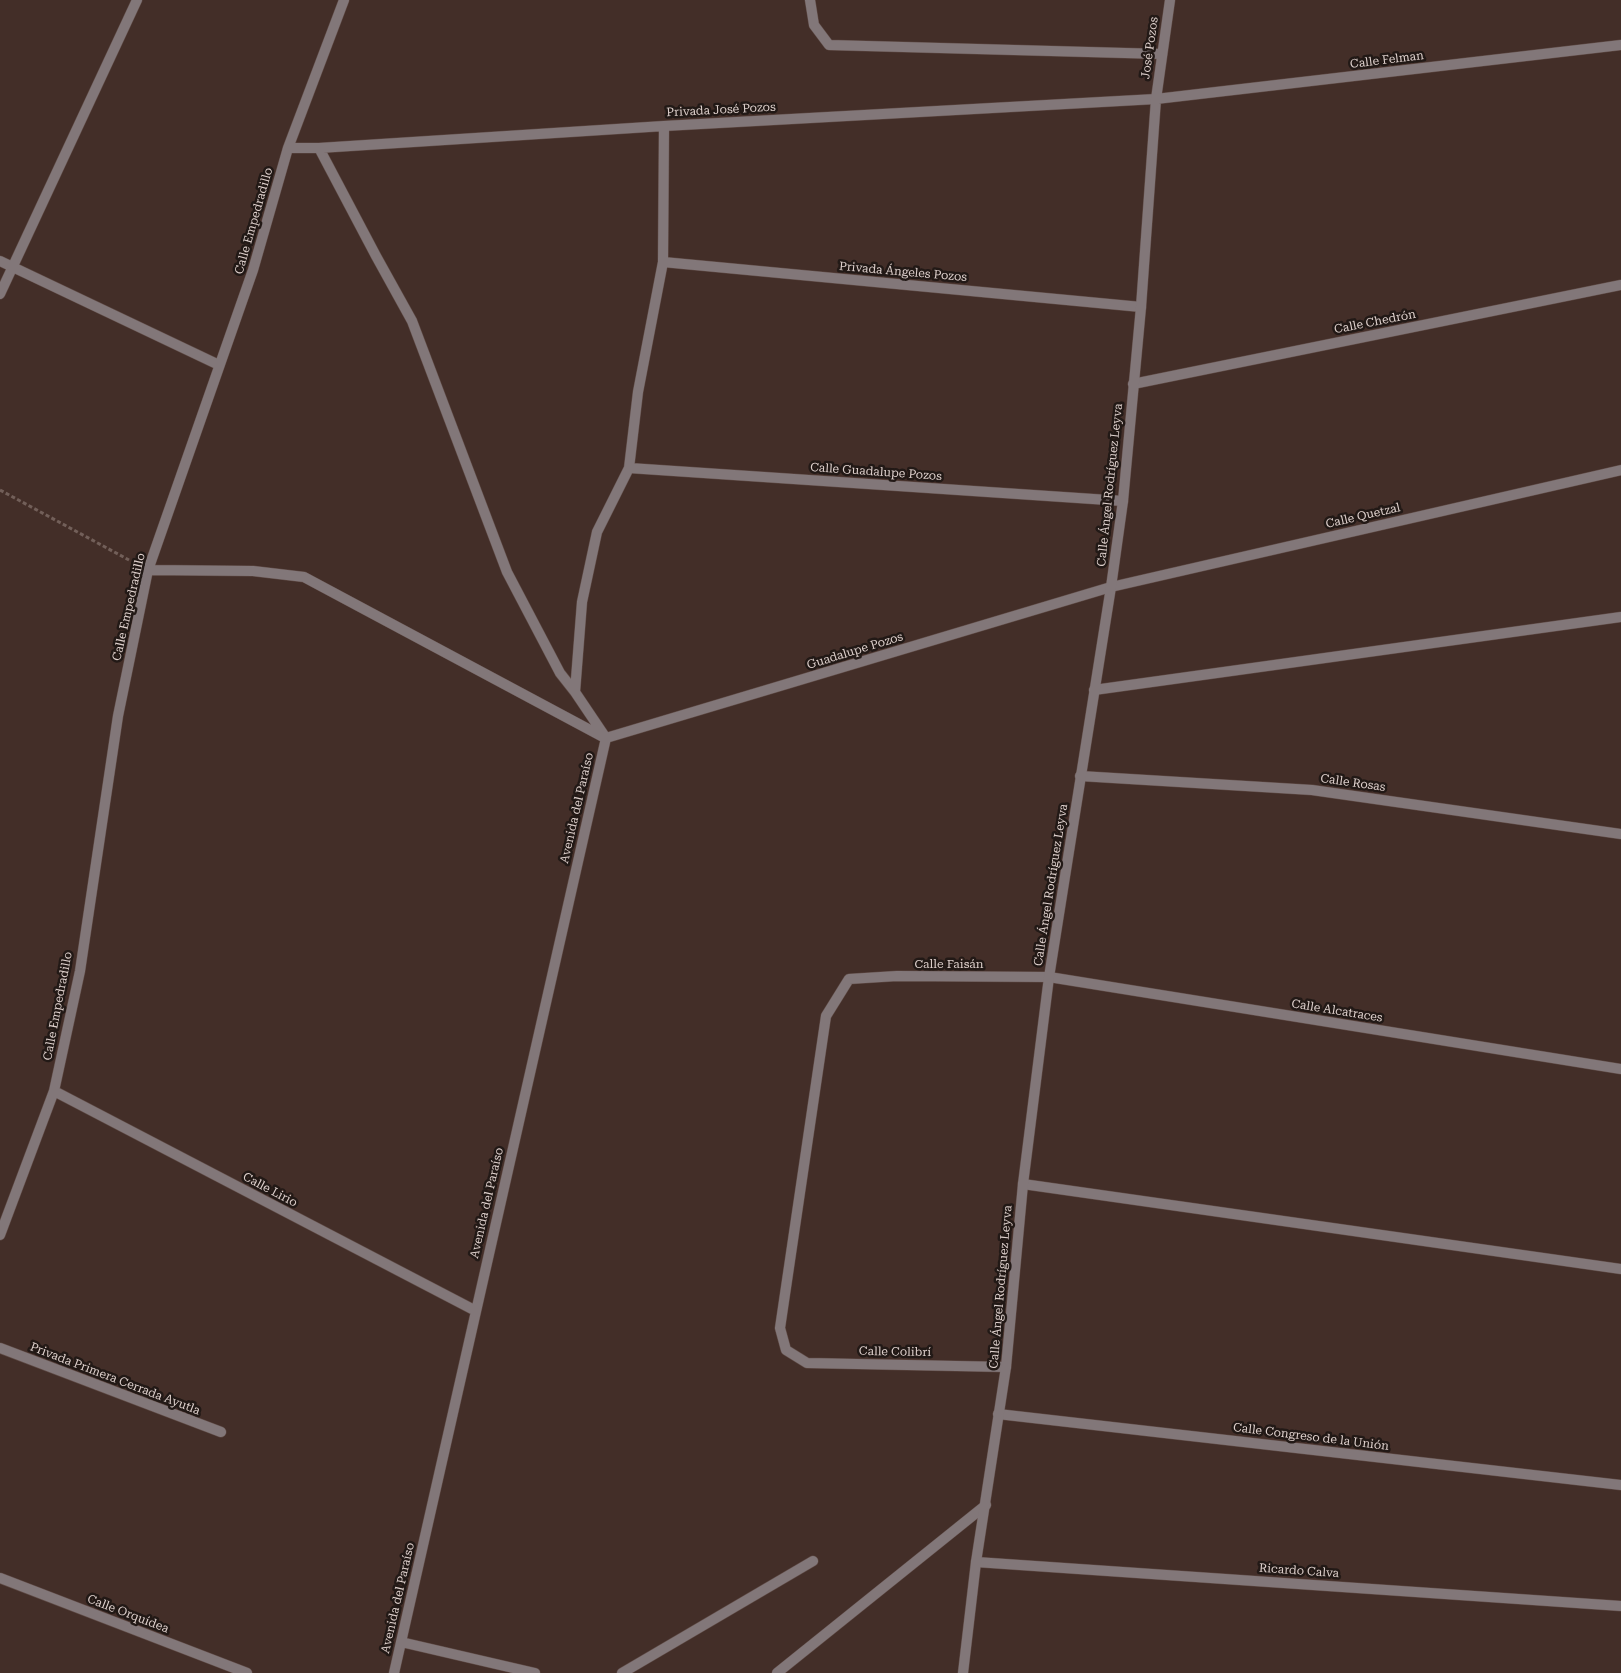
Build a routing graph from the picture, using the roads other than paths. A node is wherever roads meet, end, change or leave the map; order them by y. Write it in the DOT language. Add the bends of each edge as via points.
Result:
graph roads {
  1 [pos="137,0"];
  2 [pos="344,0"];
  3 [pos="810,0"];
  4 [pos="1170,0"];
  5 [pos="1621,45"];
  6 [pos="1162,54"];
  7 [pos="1156,99"];
  8 [pos="664,126"];
  9 [pos="288,148"];
  10 [pos="319,148"];
  11 [pos="0,261"];
  12 [pos="663,262"];
  13 [pos="13,267"];
  14 [pos="1621,285"];
  15 [pos="0,294"];
  16 [pos="1141,307"];
  17 [pos="219,365"];
  18 [pos="1133,384"];
  19 [pos="629,468"];
  20 [pos="1621,470"];
  21 [pos="1123,501"];
  22 [pos="148,570"];
  23 [pos="1111,587"];
  24 [pos="1621,617"];
  25 [pos="1094,690"];
  26 [pos="575,692"];
  27 [pos="606,738"];
  28 [pos="1080,776"];
  29 [pos="1621,834"];
  30 [pos="1049,977"];
  31 [pos="1621,1069"];
  32 [pos="54,1091"];
  33 [pos="1023,1184"];
  34 [pos="0,1235"];
  35 [pos="1621,1269"];
  36 [pos="476,1311"];
  37 [pos="0,1348"];
  38 [pos="786,1350"];
  39 [pos="1006,1367"];
  40 [pos="998,1414"];
  41 [pos="221,1432"];
  42 [pos="1621,1486"];
  43 [pos="986,1506"];
  44 [pos="813,1561"];
  45 [pos="976,1562"];
  46 [pos="0,1578"];
  47 [pos="1621,1606"];
  48 [pos="401,1642"];
  49 [pos="247,1673"];
  50 [pos="394,1673"];
  51 [pos="535,1673"];
  52 [pos="622,1673"];
  53 [pos="777,1673"];
  54 [pos="963,1673"];
  1 -- 13 [label="street"];
  2 -- 9 [label="street, Calle Empedradillo"];
  3 -- 6 [label="street" via="814,25 829,45"];
  4 -- 6 [label="street, José Pozos"];
  5 -- 7 [label="street, Calle Felman"];
  6 -- 7 [label="street, José Pozos"];
  7 -- 8 [label="street, Privada José Pozos"];
  7 -- 16 [label="street, Calle Ángel Rodríguez Leyva"];
  8 -- 10 [label="street, Privada José Pozos"];
  8 -- 12 [label="street"];
  9 -- 10 [label="street, Privada José Pozos"];
  9 -- 17 [label="street, Calle Empedradillo" via="253,270"];
  10 -- 26 [label="street" via="412,321 507,572 560,673"];
  11 -- 13 [label="street"];
  12 -- 16 [label="street, Privada Ángeles Pozos"];
  12 -- 19 [label="street" via="638,392"];
  13 -- 15 [label="street"];
  13 -- 17 [label="street"];
  14 -- 18 [label="street, Calle Chedrón"];
  16 -- 18 [label="street, Calle Ángel Rodríguez Leyva"];
  17 -- 22 [label="street, Calle Empedradillo"];
  18 -- 21 [label="street, Calle Ángel Rodríguez Leyva"];
  19 -- 21 [label="street, Calle Guadalupe Pozos"];
  19 -- 26 [label="street" via="597,532 582,602"];
  20 -- 23 [label="street, Calle Quetzal"];
  21 -- 23 [label="street, Calle Ángel Rodríguez Leyva"];
  22 -- 27 [label="street" via="253,571 304,577"];
  22 -- 32 [label="street, Calle Empedradillo" via="118,716 80,971"];
  23 -- 25 [label="street, Calle Ángel Rodríguez Leyva"];
  23 -- 27 [label="street, Guadalupe Pozos"];
  24 -- 25 [label="street"];
  25 -- 28 [label="street, Calle Ángel Rodríguez Leyva"];
  26 -- 27 [label="street"];
  27 -- 36 [label="street, Avenida del Paraíso"];
  28 -- 29 [label="street, Calle Rosas" via="1312,790"];
  28 -- 30 [label="street, Calle Ángel Rodríguez Leyva"];
  30 -- 31 [label="street, Calle Alcatraces"];
  30 -- 33 [label="street, Calle Ángel Rodríguez Leyva"];
  30 -- 38 [label="street, Calle Faisán" via="897,976 849,979 826,1016 780,1328"];
  32 -- 34 [label="street, Calle Empedradillo"];
  32 -- 36 [label="street, Calle Lirio"];
  33 -- 35 [label="street"];
  33 -- 39 [label="street, Calle Ángel Rodríguez Leyva"];
  36 -- 48 [label="street, Avenida del Paraíso"];
  37 -- 41 [label="street, Privada Primera Cerrada Ayutla"];
  38 -- 39 [label="street, Calle Colibrí" via="808,1363"];
  39 -- 40 [label="street, Calle Ángel Rodríguez Leyva"];
  40 -- 42 [label="street, Calle Congreso de la Unión"];
  40 -- 43 [label="street, Calle Ángel Rodríguez Leyva"];
  43 -- 45 [label="street, Calle Ángel Rodríguez Leyva"];
  43 -- 53 [label="street"];
  44 -- 52 [label="street"];
  45 -- 47 [label="street, Ricardo Calva"];
  45 -- 54 [label="street, Calle Ángel Rodríguez Leyva"];
  46 -- 49 [label="street, Calle Orquídea"];
  48 -- 50 [label="street, Avenida del Paraíso"];
  48 -- 51 [label="street"];
}
